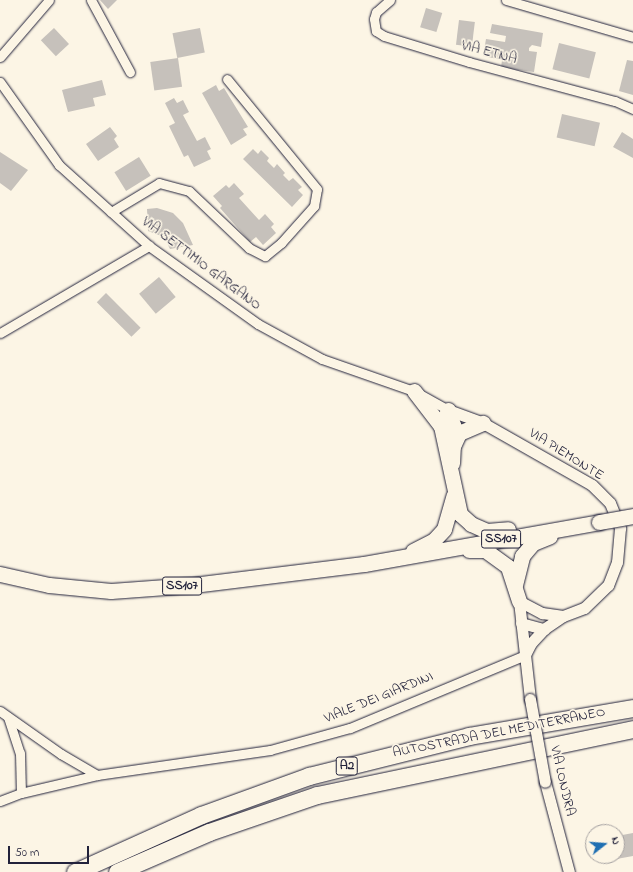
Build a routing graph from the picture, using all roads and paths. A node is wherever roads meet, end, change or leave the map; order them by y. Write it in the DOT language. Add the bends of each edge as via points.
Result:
graph roads {
  1 [pos="49,0"];
  2 [pos="91,0"];
  3 [pos="390,0"];
  4 [pos="506,0"];
  5 [pos="633,37"];
  6 [pos="0,57"];
  7 [pos="130,72"];
  8 [pos="227,79"];
  9 [pos="0,82"];
  10 [pos="633,109"];
  11 [pos="111,212"];
  12 [pos="149,246"];
  13 [pos="0,333"];
  14 [pos="414,391"];
  15 [pos="448,410"];
  16 [pos="483,423"];
  17 [pos="440,426"];
  18 [pos="453,446"];
  19 [pos="452,470"];
  20 [pos="455,492"];
  21 [pos="633,516"];
  22 [pos="599,522"];
  23 [pos="579,525"];
  24 [pos="423,554"];
  25 [pos="364,564"];
  26 [pos="0,574"];
  27 [pos="515,585"];
  28 [pos="518,601"];
  29 [pos="542,613"];
  30 [pos="562,616"];
  31 [pos="521,623"];
  32 [pos="544,629"];
  33 [pos="525,655"];
  34 [pos="633,708"];
  35 [pos="0,711"];
  36 [pos="8,718"];
  37 [pos="633,729"];
  38 [pos="633,740"];
  39 [pos="423,771"];
  40 [pos="97,775"];
  41 [pos="21,792"];
  42 [pos="0,801"];
  43 [pos="75,872"];
  44 [pos="117,872"];
  45 [pos="569,872"];
  1 -- 6 [label="street"];
  2 -- 7 [label="street"];
  3 -- 10 [label="street, VIA ETNA" via="376,12 374,18 376,31 384,36 615,101"];
  4 -- 5 [label="street"];
  8 -- 11 [label="street" via="317,189 314,206 281,243 265,256 249,248 189,191 159,183"];
  9 -- 11 [label="street, VIA SETTIMIO GARGANO" via="59,165"];
  11 -- 12 [label="street, VIA SETTIMIO GARGANO"];
  12 -- 13 [label="street"];
  12 -- 14 [label="street, VIA SETTIMIO GARGANO" via="258,324 322,359"];
  14 -- 15 [label="street, VIA PIEMONTE"];
  14 -- 17 [label="highway"];
  15 -- 16 [label="street, VIA PIEMONTE"];
  15 -- 17 [label="highway"];
  15 -- 18 [label="highway" via="454,427"];
  16 -- 18 [label="highway" via="459,433"];
  16 -- 30 [label="street, VIA PIEMONTE" via="565,468 592,486 610,503 620,534 617,562 608,585 584,608"];
  17 -- 19 [label="highway"];
  18 -- 19 [label="highway"];
  19 -- 20 [label="highway"];
  20 -- 23 [label="highway" via="460,514 471,524 487,531 565,522"];
  20 -- 25 [label="highway" via="444,529 433,541 415,550"];
  21 -- 22 [label="highway, SS107, bridge"];
  22 -- 23 [label="highway, SS107"];
  22 -- 27 [label="highway" via="532,543 522,556"];
  23 -- 24 [label="highway, SS107"];
  24 -- 25 [label="highway, SS107"];
  24 -- 27 [label="highway" via="485,550 508,567"];
  25 -- 26 [label="highway, SS107" via="193,585 111,591 49,585"];
  27 -- 28 [label="highway"];
  28 -- 29 [label="street"];
  28 -- 31 [label="street, VIA LONDRA"];
  29 -- 30 [label="street"];
  29 -- 31 [label="street"];
  30 -- 32 [label="street, VIA PIEMONTE"];
  31 -- 32 [label="street"];
  31 -- 33 [label="street, VIA LONDRA"];
  32 -- 33 [label="street, VIA PIEMONTE" via="531,643"];
  33 -- 40 [label="street, VIALE DEI GIARDINI" via="503,662 350,728 270,750"];
  33 -- 45 [label="street, VIA LONDRA, bridge" via="545,782"];
  34 -- 43 [label="highway, AUTOSTRADA DEL MEDITERRANEO / A2" via="470,736 309,776 201,815"];
  35 -- 36 [label="street"];
  36 -- 40 [label="street"];
  36 -- 41 [label="street" via="20,753"];
  37 -- 39 [label="highway, AUTOSTRADA DEL MEDITERRANEO / A2"];
  38 -- 39 [label="highway" via="457,772"];
  39 -- 44 [label="highway, AUTOSTRADA DEL MEDITERRANEO / A2" via="317,795 209,832"];
  40 -- 41 [label="street, VIALE DEI GIARDINI"];
  41 -- 42 [label="street, VIALE DEI GIARDINI"];
}
